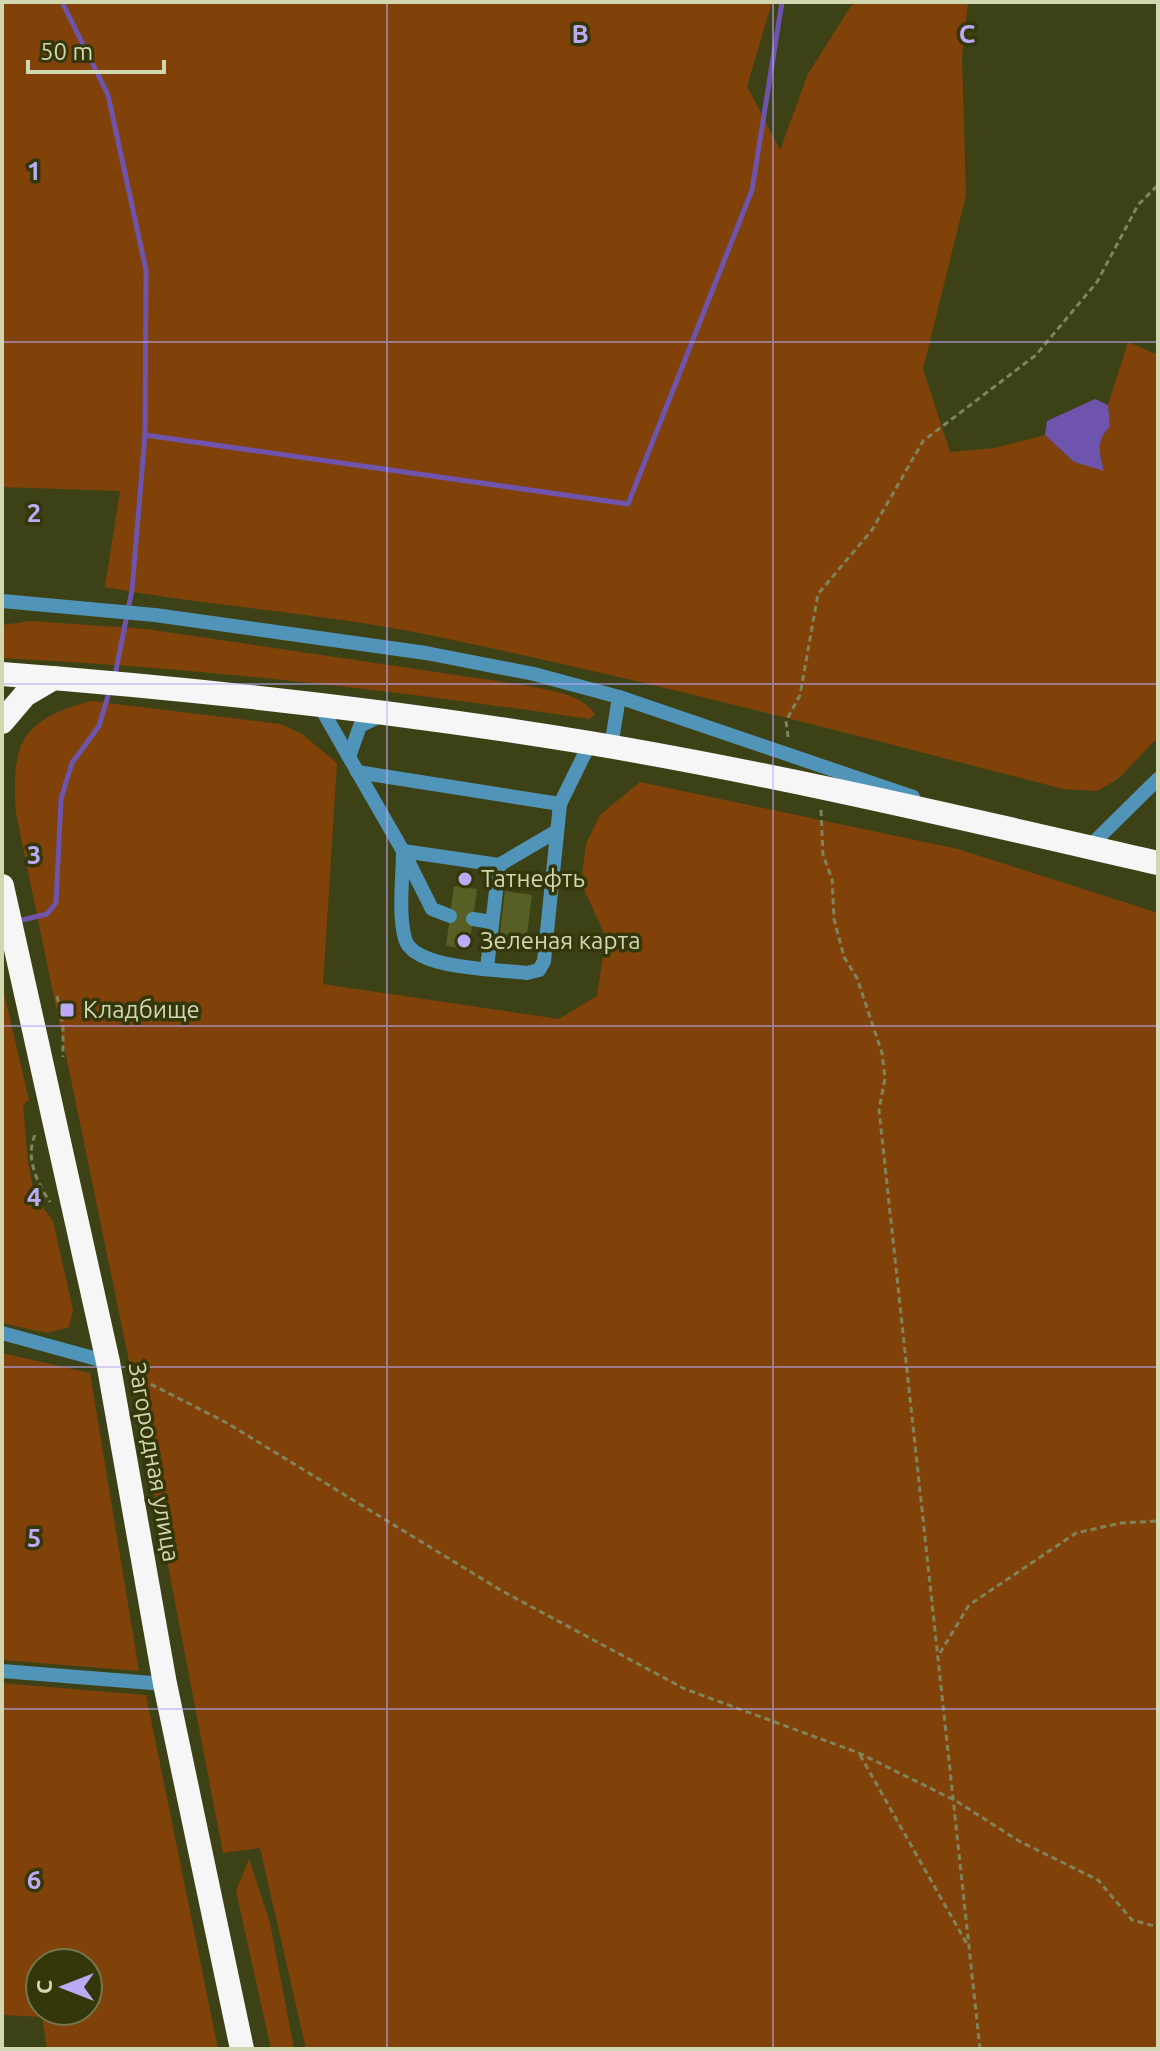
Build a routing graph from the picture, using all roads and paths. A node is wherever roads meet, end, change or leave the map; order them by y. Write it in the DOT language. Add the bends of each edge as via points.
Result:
graph roads {
  1 [pos="1158,185"];
  2 [pos="2,601"];
  3 [pos="2,674"];
  4 [pos="54,678"];
  5 [pos="619,697"];
  6 [pos="318,702"];
  7 [pos="388,713"];
  8 [pos="2,722"];
  9 [pos="601,745"];
  10 [pos="792,756"];
  11 [pos="349,757"];
  12 [pos="357,772"];
  13 [pos="1158,779"];
  14 [pos="820,788"];
  15 [pos="560,804"];
  16 [pos="1003,828"];
  17 [pos="557,831"];
  18 [pos="1089,847"];
  19 [pos="403,851"];
  20 [pos="1158,863"];
  21 [pos="499,865"];
  22 [pos="2,886"];
  23 [pos="450,916"];
  24 [pos="473,919"];
  25 [pos="492,922"];
  26 [pos="487,968"];
  27 [pos="2,1333"];
  28 [pos="108,1362"];
  29 [pos="1158,1521"];
  30 [pos="940,1653"];
  31 [pos="2,1671"];
  32 [pos="165,1684"];
  33 [pos="859,1753"];
  34 [pos="956,1801"];
  35 [pos="1158,1927"];
  36 [pos="969,1947"];
  37 [pos="242,2049"];
  38 [pos="980,2049"];
  1 -- 10 [label="path" via="1138,205 1097,282 1036,355 923,441 872,530 818,594 800,695 786,721"];
  2 -- 5 [label="street" via="155,615 426,653"];
  3 -- 4 [label="highway"];
  4 -- 6 [label="highway"];
  4 -- 8 [label="highway" via="25,695"];
  5 -- 9 [label="street"];
  5 -- 10 [label="street"];
  6 -- 7 [label="highway"];
  6 -- 11 [label="street"];
  7 -- 9 [label="highway"];
  7 -- 11 [label="street" via="360,726"];
  9 -- 14 [label="highway"];
  9 -- 15 [label="street"];
  10 -- 16 [label="street"];
  11 -- 12 [label="street"];
  12 -- 15 [label="street"];
  12 -- 19 [label="street"];
  13 -- 18 [label="street"];
  14 -- 16 [label="highway"];
  14 -- 30 [label="path" via="823,855 832,879 834,919 882,1053 885,1078 879,1110"];
  15 -- 17 [label="street"];
  16 -- 18 [label="highway"];
  17 -- 21 [label="street"];
  17 -- 26 [label="street" via="544,961 539,970 527,973"];
  18 -- 20 [label="highway"];
  19 -- 21 [label="street"];
  19 -- 23 [label="street" via="432,909"];
  19 -- 26 [label="street" via="406,943 415,955 431,961"];
  21 -- 25 [label="street"];
  22 -- 28 [label="highway, Загородная улица"];
  24 -- 25 [label="street"];
  25 -- 26 [label="street"];
  27 -- 28 [label="street"];
  28 -- 32 [label="highway, Загородная улица"];
  28 -- 33 [label="path" via="227,1423 502,1591 685,1689"];
  29 -- 30 [label="path" via="1076,1533 969,1605"];
  30 -- 34 [label="path"];
  31 -- 32 [label="street"];
  32 -- 37 [label="highway, Загородная улица"];
  33 -- 34 [label="path"];
  33 -- 36 [label="path"];
  34 -- 35 [label="path" via="1019,1841 1098,1880 1132,1920"];
  34 -- 36 [label="path"];
  36 -- 38 [label="path"];
}
